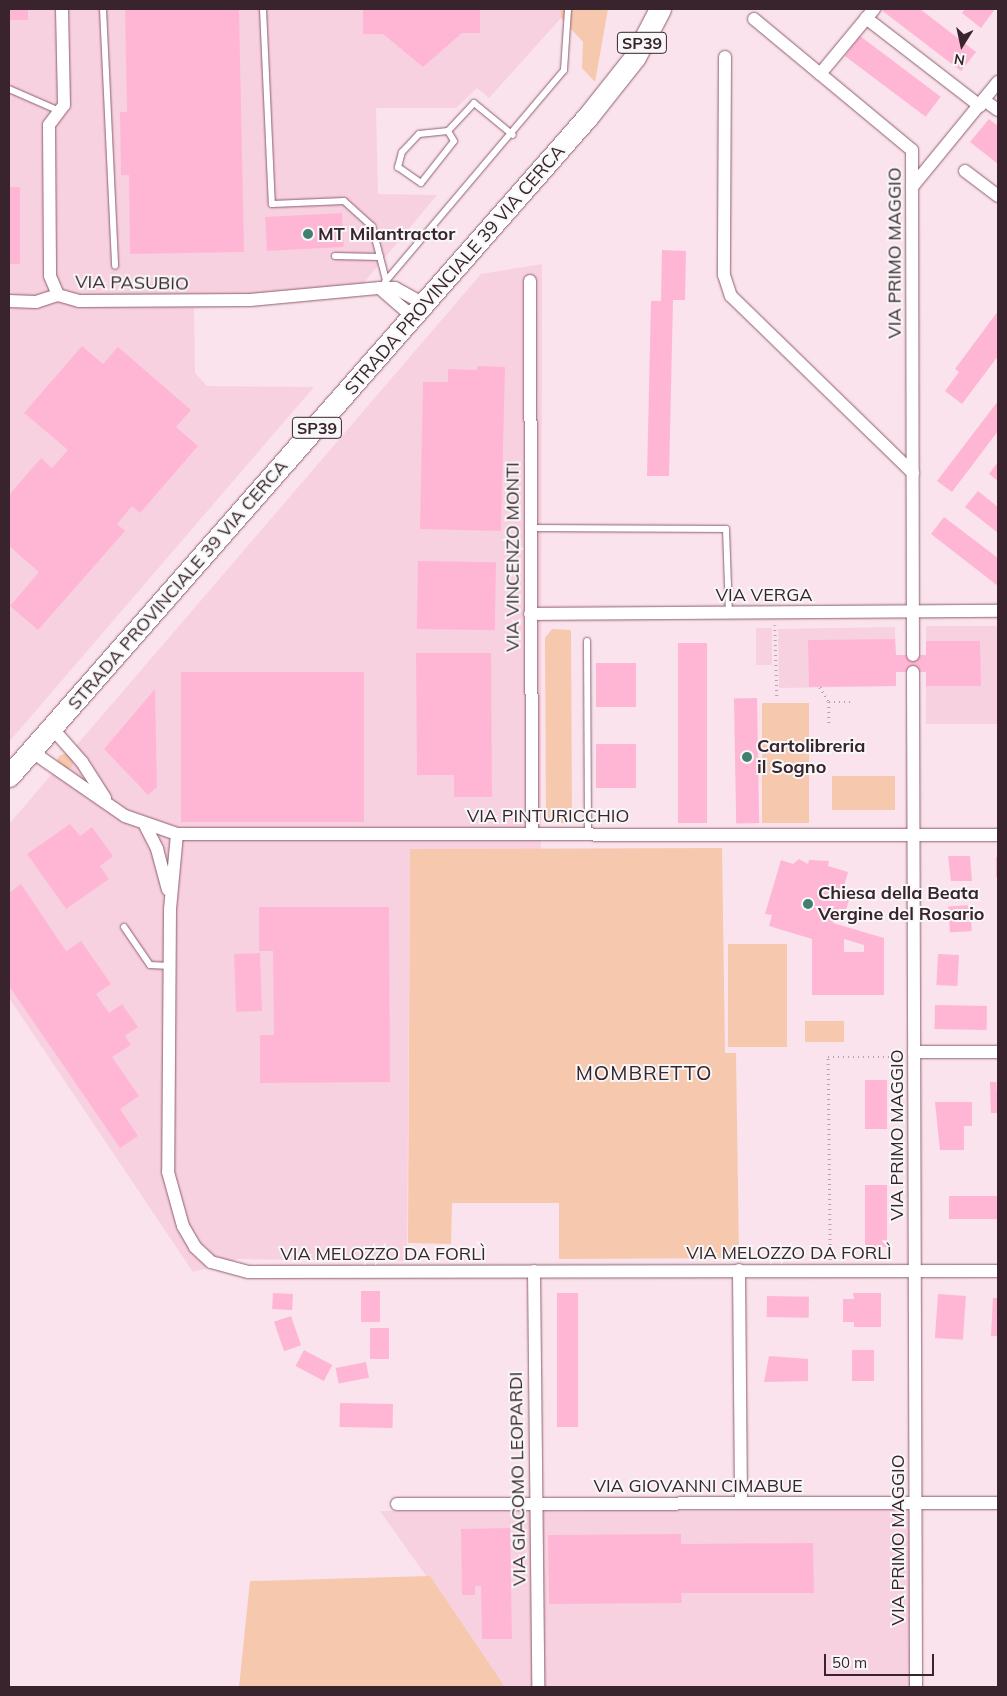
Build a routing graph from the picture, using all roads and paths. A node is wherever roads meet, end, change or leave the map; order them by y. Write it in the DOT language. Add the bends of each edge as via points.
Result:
graph roads {
  1 [pos="62,9"];
  2 [pos="103,9"];
  3 [pos="263,9"];
  4 [pos="568,9"];
  5 [pos="645,9"];
  6 [pos="660,9"];
  7 [pos="870,14"];
  8 [pos="754,19"];
  9 [pos="725,57"];
  10 [pos="820,74"];
  11 [pos="619,75"];
  12 [pos="998,82"];
  13 [pos="9,89"];
  14 [pos="982,103"];
  15 [pos="998,110"];
  16 [pos="59,111"];
  17 [pos="448,132"];
  18 [pos="513,135"];
  19 [pos="965,172"];
  20 [pos="912,187"];
  21 [pos="998,196"];
  22 [pos="334,256"];
  23 [pos="380,257"];
  24 [pos="115,266"];
  25 [pos="530,281"];
  26 [pos="383,284"];
  27 [pos="58,295"];
  28 [pos="9,302"];
  29 [pos="419,312"];
  30 [pos="913,473"];
  31 [pos="530,528"];
  32 [pos="998,611"];
  33 [pos="913,612"];
  34 [pos="729,613"];
  35 [pos="775,613"];
  36 [pos="530,614"];
  37 [pos="587,640"];
  38 [pos="913,655"];
  39 [pos="913,672"];
  40 [pos="820,687"];
  41 [pos="777,696"];
  42 [pos="829,702"];
  43 [pos="850,702"];
  44 [pos="829,726"];
  45 [pos="52,728"];
  46 [pos="31,751"];
  47 [pos="9,776"];
  48 [pos="106,800"];
  49 [pos="146,827"];
  50 [pos="532,833"];
  51 [pos="588,833"];
  52 [pos="177,834"];
  53 [pos="998,834"];
  54 [pos="911,836"];
  55 [pos="170,910"];
  56 [pos="124,927"];
  57 [pos="170,966"];
  58 [pos="998,1052"];
  59 [pos="914,1054"];
  60 [pos="534,1270"];
  61 [pos="739,1270"];
  62 [pos="830,1271"];
  63 [pos="915,1271"];
  64 [pos="998,1271"];
  65 [pos="740,1503"];
  66 [pos="916,1503"];
  67 [pos="998,1503"];
  68 [pos="397,1504"];
  69 [pos="536,1504"];
  70 [pos="538,1687"];
  71 [pos="916,1687"];
  1 -- 16 [label="street, VIA PASUBIO" via="64,105"];
  2 -- 24 [label="lane"];
  3 -- 23 [label="lane" via="272,204 344,201 372,226"];
  4 -- 18 [label="lane" via="564,70"];
  5 -- 11 [label="main road, STRADA PROVINCIALE 39 VIA CERCA / SP39" via="636,40"];
  6 -- 11 [label="main road, STRADA PROVINCIALE 39 VIA CERCA / SP39" via="635,57"];
  7 -- 10 [label="street"];
  7 -- 14 [label="street"];
  8 -- 10 [label="street, VIA PRIMO MAGGIO"];
  9 -- 30 [label="street" via="724,275 731,296"];
  10 -- 20 [label="street, VIA PRIMO MAGGIO" via="912,150"];
  11 -- 29 [label="main road, STRADA PROVINCIALE 39 VIA CERCA / SP39"];
  12 -- 14 [label="street"];
  13 -- 16 [label="lane"];
  14 -- 15 [label="street"];
  14 -- 20 [label="street"];
  16 -- 27 [label="street, VIA PASUBIO" via="49,125 50,276"];
  17 -- 17 [label="lane" via="454,141 421,183 398,167 402,152 414,138 432,130"];
  17 -- 18 [label="lane" via="474,103"];
  18 -- 26 [label="lane"];
  19 -- 21 [label="street"];
  20 -- 30 [label="street, VIA PRIMO MAGGIO"];
  22 -- 23 [label="lane"];
  23 -- 26 [label="lane"];
  25 -- 31 [label="street, VIA VINCENZO MONTI"];
  26 -- 27 [label="street, VIA PASUBIO" via="250,300 79,302"];
  26 -- 29 [label="street" via="406,311"];
  27 -- 28 [label="street" via="36,302"];
  29 -- 45 [label="main road, STRADA PROVINCIALE 39 VIA CERCA / SP39"];
  30 -- 33 [label="street, VIA PRIMO MAGGIO"];
  31 -- 34 [label="lane" via="726,529"];
  31 -- 36 [label="street, VIA VINCENZO MONTI"];
  32 -- 33 [label="street, VIA VERGA"];
  33 -- 35 [label="street, VIA VERGA"];
  33 -- 38 [label="street, VIA PRIMO MAGGIO"];
  34 -- 35 [label="street, VIA VERGA"];
  34 -- 36 [label="street, VIA VERGA"];
  35 -- 41 [label="path"];
  36 -- 50 [label="street, VIA VINCENZO MONTI"];
  37 -- 51 [label="lane"];
  39 -- 54 [label="street, VIA PRIMO MAGGIO"];
  40 -- 42 [label="path"];
  42 -- 43 [label="path"];
  42 -- 44 [label="path"];
  45 -- 46 [label="main road, STRADA PROVINCIALE 39 VIA CERCA / SP39"];
  45 -- 48 [label="street" via="82,762"];
  46 -- 47 [label="main road, STRADA PROVINCIALE 39 VIA CERCA / SP39"];
  46 -- 48 [label="street, VIA PINTURICCHIO"];
  48 -- 49 [label="street, VIA PINTURICCHIO"];
  49 -- 52 [label="street, VIA PINTURICCHIO"];
  49 -- 55 [label="street" via="162,864"];
  50 -- 51 [label="street, VIA PINTURICCHIO"];
  50 -- 52 [label="street, VIA PINTURICCHIO"];
  51 -- 54 [label="street, VIA PINTURICCHIO"];
  52 -- 55 [label="street, VIA MELOZZO DA FORLÌ"];
  53 -- 54 [label="street, VIA PINTURICCHIO"];
  54 -- 59 [label="street, VIA PRIMO MAGGIO"];
  55 -- 57 [label="street, VIA MELOZZO DA FORLÌ"];
  56 -- 57 [label="lane" via="150,965"];
  57 -- 60 [label="street, VIA MELOZZO DA FORLÌ" via="168,1172 182,1226 195,1248 212,1262 249,1272"];
  58 -- 59 [label="street"];
  59 -- 62 [label="path" via="828,1057"];
  59 -- 63 [label="street, VIA PRIMO MAGGIO"];
  60 -- 61 [label="street, VIA MELOZZO DA FORLÌ"];
  60 -- 69 [label="street, VIA GIACOMO LEOPARDI"];
  61 -- 62 [label="street, VIA MELOZZO DA FORLÌ"];
  61 -- 65 [label="street"];
  62 -- 63 [label="street, VIA MELOZZO DA FORLÌ"];
  63 -- 64 [label="street, VIA MELOZZO DA FORLÌ"];
  63 -- 66 [label="street, VIA PRIMO MAGGIO"];
  65 -- 66 [label="street, VIA GIOVANNI CIMABUE"];
  65 -- 69 [label="street, VIA GIOVANNI CIMABUE"];
  66 -- 67 [label="street, VIA GIOVANNI CIMABUE"];
  66 -- 71 [label="street, VIA PRIMO MAGGIO"];
  68 -- 69 [label="street, VIA GIOVANNI CIMABUE"];
  69 -- 70 [label="street, VIA GIACOMO LEOPARDI"];
}
